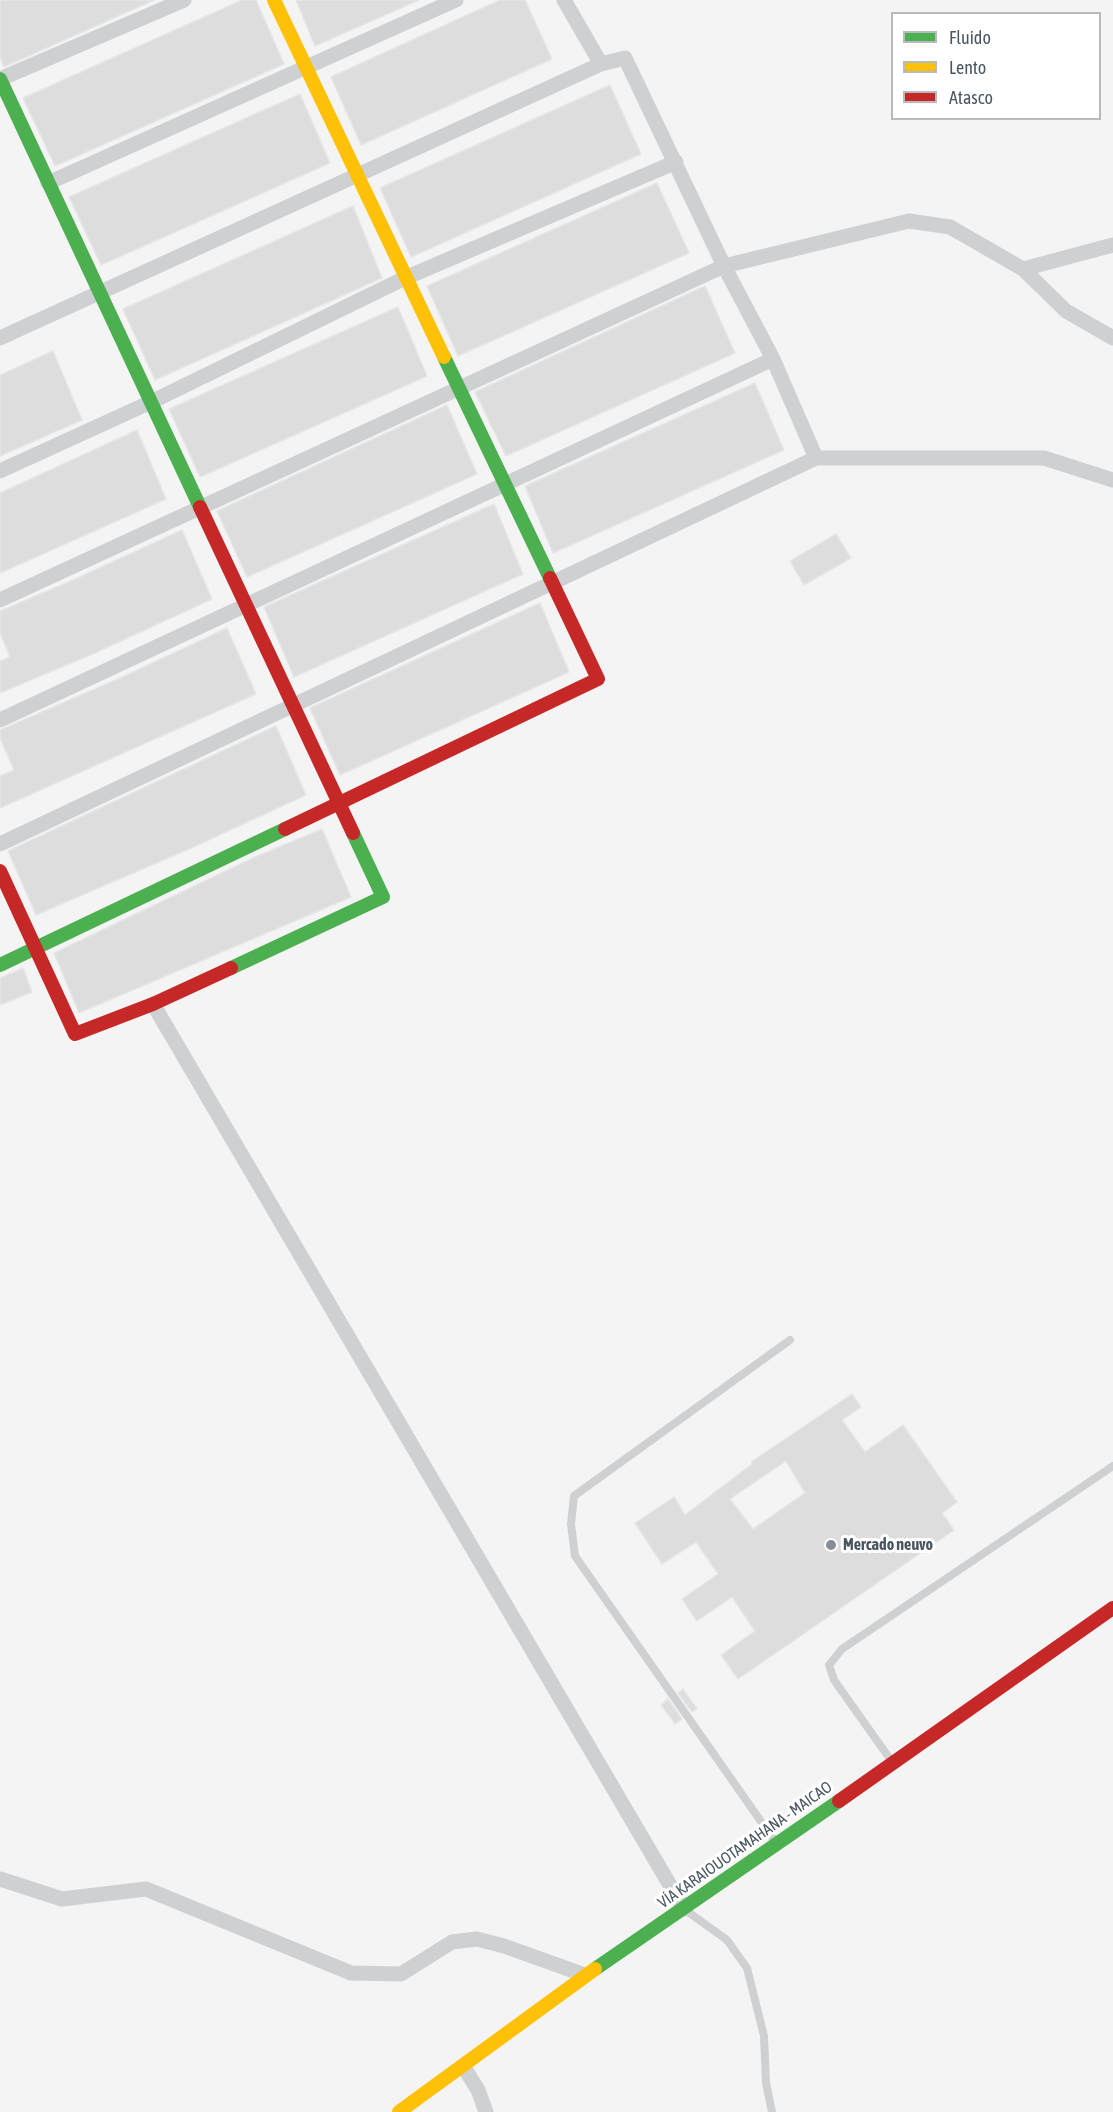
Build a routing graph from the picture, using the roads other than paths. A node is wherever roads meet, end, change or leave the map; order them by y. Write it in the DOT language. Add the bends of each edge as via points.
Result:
graph roads {
  1 [pos="184,0"];
  2 [pos="274,0"];
  3 [pos="456,0"];
  4 [pos="564,0"];
  5 [pos="601,64"];
  6 [pos="306,67"];
  7 [pos="0,79"];
  8 [pos="676,162"];
  9 [pos="357,175"];
  10 [pos="48,183"];
  11 [pos="1113,245"];
  12 [pos="724,266"];
  13 [pos="1023,269"];
  14 [pos="405,278"];
  15 [pos="100,292"];
  16 [pos="0,338"];
  17 [pos="1113,338"];
  18 [pos="773,360"];
  19 [pos="459,388"];
  20 [pos="151,402"];
  21 [pos="816,458"];
  22 [pos="0,471"];
  23 [pos="1113,480"];
  24 [pos="505,484"];
  25 [pos="201,507"];
  26 [pos="552,583"];
  27 [pos="0,600"];
  28 [pos="246,605"];
  29 [pos="293,706"];
  30 [pos="0,720"];
  31 [pos="339,803"];
  32 [pos="0,844"];
  33 [pos="0,871"];
  34 [pos="35,948"];
  35 [pos="0,965"];
  36 [pos="153,1004"];
  37 [pos="790,1340"];
  38 [pos="1113,1466"];
  39 [pos="1113,1608"];
  40 [pos="892,1762"];
  41 [pos="777,1844"];
  42 [pos="0,1879"];
  43 [pos="684,1909"];
  44 [pos="585,1976"];
  45 [pos="463,2066"];
  46 [pos="399,2112"];
  47 [pos="486,2112"];
  48 [pos="772,2112"];
  1 -- 7 [label="street"];
  2 -- 6 [label="main road"];
  3 -- 6 [label="street"];
  4 -- 5 [label="street"];
  5 -- 8 [label="street" via="625,58"];
  5 -- 9 [label="street"];
  6 -- 9 [label="main road"];
  6 -- 10 [label="street"];
  7 -- 10 [label="main road"];
  8 -- 12 [label="street"];
  8 -- 14 [label="street"];
  9 -- 14 [label="main road"];
  9 -- 15 [label="street"];
  10 -- 15 [label="main road"];
  11 -- 13 [label="street"];
  12 -- 13 [label="street" via="909,221 950,227"];
  12 -- 18 [label="street"];
  12 -- 19 [label="street"];
  13 -- 17 [label="street" via="1066,310"];
  14 -- 19 [label="main road"];
  14 -- 20 [label="street"];
  15 -- 16 [label="street"];
  15 -- 20 [label="main road"];
  18 -- 21 [label="street"];
  18 -- 24 [label="street"];
  19 -- 24 [label="main road"];
  19 -- 25 [label="street"];
  20 -- 22 [label="street"];
  20 -- 25 [label="main road"];
  21 -- 23 [label="street" via="1044,458"];
  21 -- 26 [label="street"];
  24 -- 26 [label="main road"];
  24 -- 28 [label="street"];
  25 -- 27 [label="street"];
  25 -- 28 [label="main road"];
  26 -- 29 [label="street"];
  26 -- 31 [label="main road" via="598,679"];
  28 -- 29 [label="main road"];
  28 -- 30 [label="street"];
  29 -- 31 [label="main road"];
  29 -- 32 [label="street"];
  31 -- 34 [label="main road"];
  31 -- 36 [label="main road" via="384,897"];
  33 -- 34 [label="main road"];
  34 -- 35 [label="main road"];
  34 -- 36 [label="main road" via="75,1034"];
  36 -- 43 [label="street"];
  37 -- 41 [label="lane" via="574,1496 571,1524 575,1556"];
  38 -- 40 [label="lane" via="842,1649 829,1665 834,1680"];
  39 -- 40 [label="main road, VÍA KARAIOUOTAMAHANA - MAICAO"];
  40 -- 41 [label="main road, VÍA KARAIOUOTAMAHANA - MAICAO"];
  41 -- 43 [label="main road, VÍA KARAIOUOTAMAHANA - MAICAO"];
  42 -- 44 [label="street" via="62,1899 146,1889 351,1973 401,1974 452,1942 477,1939"];
  43 -- 44 [label="main road, VÍA KARAIOUOTAMAHANA - MAICAO"];
  43 -- 48 [label="lane" via="727,1940 747,1968 764,2036"];
  44 -- 45 [label="main road, VÍA KARAIOUOTAMAHANA - MAICAO"];
  45 -- 46 [label="main road, VÍA KARAIOUOTAMAHANA - MAICAO"];
  45 -- 47 [label="street"];
}
